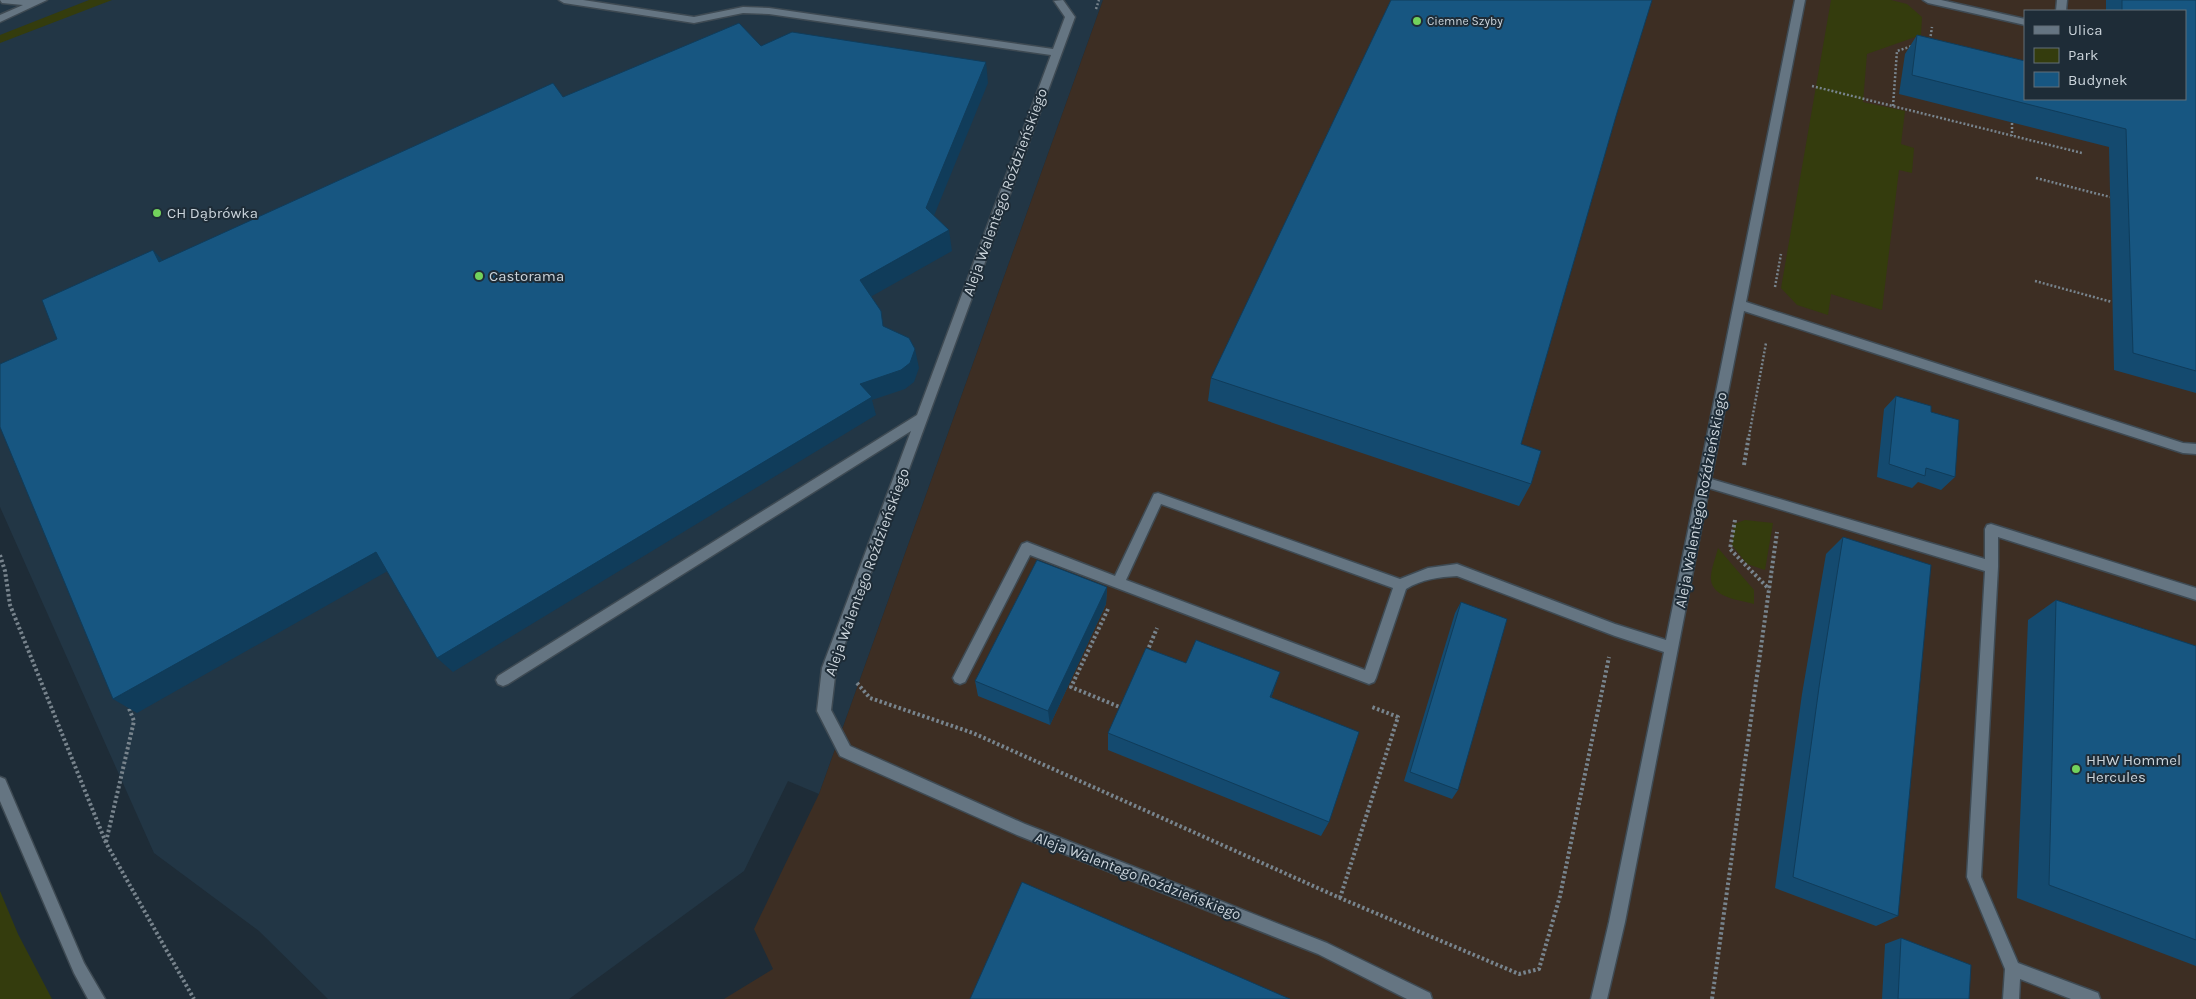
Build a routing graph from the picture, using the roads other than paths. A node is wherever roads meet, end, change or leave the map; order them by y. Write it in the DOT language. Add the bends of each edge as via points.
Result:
graph roads {
  1 [pos="2,0"];
  2 [pos="42,0"];
  3 [pos="564,0"];
  4 [pos="1048,0"];
  5 [pos="1800,0"];
  6 [pos="1059,1"];
  7 [pos="1931,1"];
  8 [pos="0,19"];
  9 [pos="2024,22"];
  10 [pos="1056,53"];
  11 [pos="1740,305"];
  12 [pos="922,418"];
  13 [pos="2196,449"];
  14 [pos="1705,482"];
  15 [pos="1992,567"];
  16 [pos="1118,583"];
  17 [pos="1401,585"];
  18 [pos="2196,594"];
  19 [pos="1672,648"];
  20 [pos="960,678"];
  21 [pos="503,680"];
  22 [pos="0,784"];
  23 [pos="2013,968"];
  24 [pos="98,999"];
  25 [pos="1424,999"];
  26 [pos="1599,999"];
  27 [pos="2011,999"];
  28 [pos="2092,999"];
  1 -- 2 [label="street"];
  2 -- 8 [label="street"];
  3 -- 10 [label="street" via="694,20 743,10 769,11"];
  4 -- 6 [label="street"];
  5 -- 11 [label="street, Aleja Walentego Roździeńskiego"];
  6 -- 10 [label="street, Aleja Walentego Roździeńskiego" via="1070,17"];
  7 -- 9 [label="street"];
  10 -- 12 [label="street, Aleja Walentego Roździeńskiego"];
  11 -- 13 [label="street" via="2184,448"];
  11 -- 14 [label="street, Aleja Walentego Roździeńskiego"];
  12 -- 21 [label="street"];
  12 -- 25 [label="street, Aleja Walentego Roździeńskiego" via="829,668 824,711 845,751 1022,830 1322,948"];
  14 -- 15 [label="street"];
  14 -- 19 [label="street, Aleja Walentego Roździeńskiego"];
  15 -- 18 [label="street" via="1991,529"];
  15 -- 23 [label="street" via="1974,877"];
  16 -- 17 [label="street" via="1158,498"];
  16 -- 17 [label="street" via="1370,678"];
  16 -- 20 [label="street" via="1027,548"];
  17 -- 19 [label="street" via="1438,571 1456,570"];
  19 -- 26 [label="street, Aleja Walentego Roździeńskiego"];
  22 -- 24 [label="street" via="78,968"];
  23 -- 27 [label="street"];
  23 -- 28 [label="street"];
}
